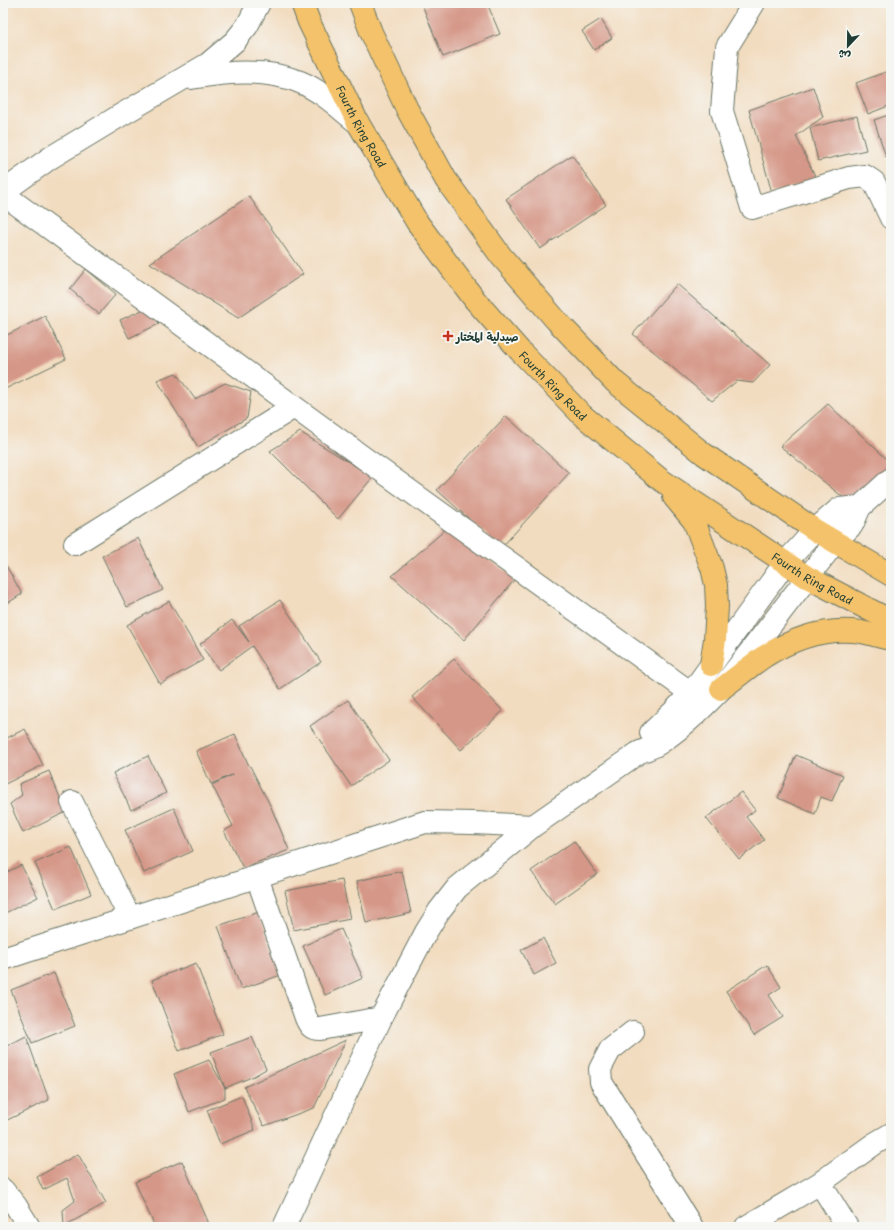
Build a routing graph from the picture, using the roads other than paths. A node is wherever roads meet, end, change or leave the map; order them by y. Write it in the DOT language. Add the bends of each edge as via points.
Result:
graph roads {
  1 [pos="259,3"];
  2 [pos="302,3"];
  3 [pos="360,3"];
  4 [pos="754,3"];
  5 [pos="182,80"];
  6 [pos="358,123"];
  7 [pos="3,192"];
  8 [pos="891,218"];
  9 [pos="294,407"];
  10 [pos="661,480"];
  11 [pos="891,480"];
  12 [pos="860,507"];
  13 [pos="815,530"];
  14 [pos="835,542"];
  15 [pos="75,544"];
  16 [pos="785,564"];
  17 [pos="891,575"];
  18 [pos="807,577"];
  19 [pos="891,621"];
  20 [pos="891,639"];
  21 [pos="711,665"];
  22 [pos="721,689"];
  23 [pos="691,693"];
  24 [pos="638,753"];
  25 [pos="72,802"];
  26 [pos="533,826"];
  27 [pos="257,877"];
  28 [pos="130,918"];
  29 [pos="3,959"];
  30 [pos="381,1018"];
  31 [pos="633,1032"];
  32 [pos="891,1134"];
  33 [pos="820,1183"];
  34 [pos="3,1190"];
  35 [pos="29,1227"];
  36 [pos="284,1227"];
  37 [pos="692,1227"];
  38 [pos="746,1227"];
  39 [pos="848,1227"];
  1 -- 5 [label="street" via="247,26 235,41 208,64"];
  2 -- 6 [label="main road, Fourth Ring Road"];
  3 -- 13 [label="main road" via="407,109 446,180 501,256 556,320 615,382 704,454"];
  4 -- 8 [label="street" via="727,47 722,111 752,208 849,178 865,176 874,182"];
  5 -- 6 [label="street" via="232,72 277,74 301,82 326,97"];
  5 -- 7 [label="street" via="56,154"];
  6 -- 10 [label="main road, Fourth Ring Road" via="417,222 475,300 582,415"];
  7 -- 9 [label="street"];
  9 -- 15 [label="street"];
  9 -- 23 [label="street"];
  10 -- 16 [label="main road, Fourth Ring Road"];
  10 -- 21 [label="main road" via="694,521 712,568 717,607 716,639"];
  11 -- 12 [label="street"];
  12 -- 13 [label="street" via="839,509"];
  12 -- 14 [label="street" via="852,525"];
  13 -- 14 [label="main road"];
  13 -- 16 [label="street"];
  14 -- 17 [label="main road"];
  14 -- 18 [label="street"];
  16 -- 18 [label="main road, Fourth Ring Road"];
  16 -- 21 [label="street"];
  18 -- 19 [label="main road, Fourth Ring Road"];
  18 -- 22 [label="street"];
  20 -- 22 [label="main road" via="860,632 816,633 765,656"];
  21 -- 23 [label="street"];
  22 -- 24 [label="street" via="657,745"];
  23 -- 24 [label="street" via="647,736"];
  24 -- 26 [label="street"];
  25 -- 28 [label="street"];
  26 -- 27 [label="street" via="425,822"];
  26 -- 30 [label="street" via="457,888 426,932"];
  27 -- 28 [label="street"];
  27 -- 30 [label="street" via="309,1025 320,1029"];
  28 -- 29 [label="street"];
  30 -- 36 [label="street"];
  31 -- 37 [label="street" via="610,1050 600,1069 601,1082"];
  32 -- 33 [label="street"];
  33 -- 38 [label="street"];
  33 -- 39 [label="street"];
  34 -- 35 [label="street"];
}
